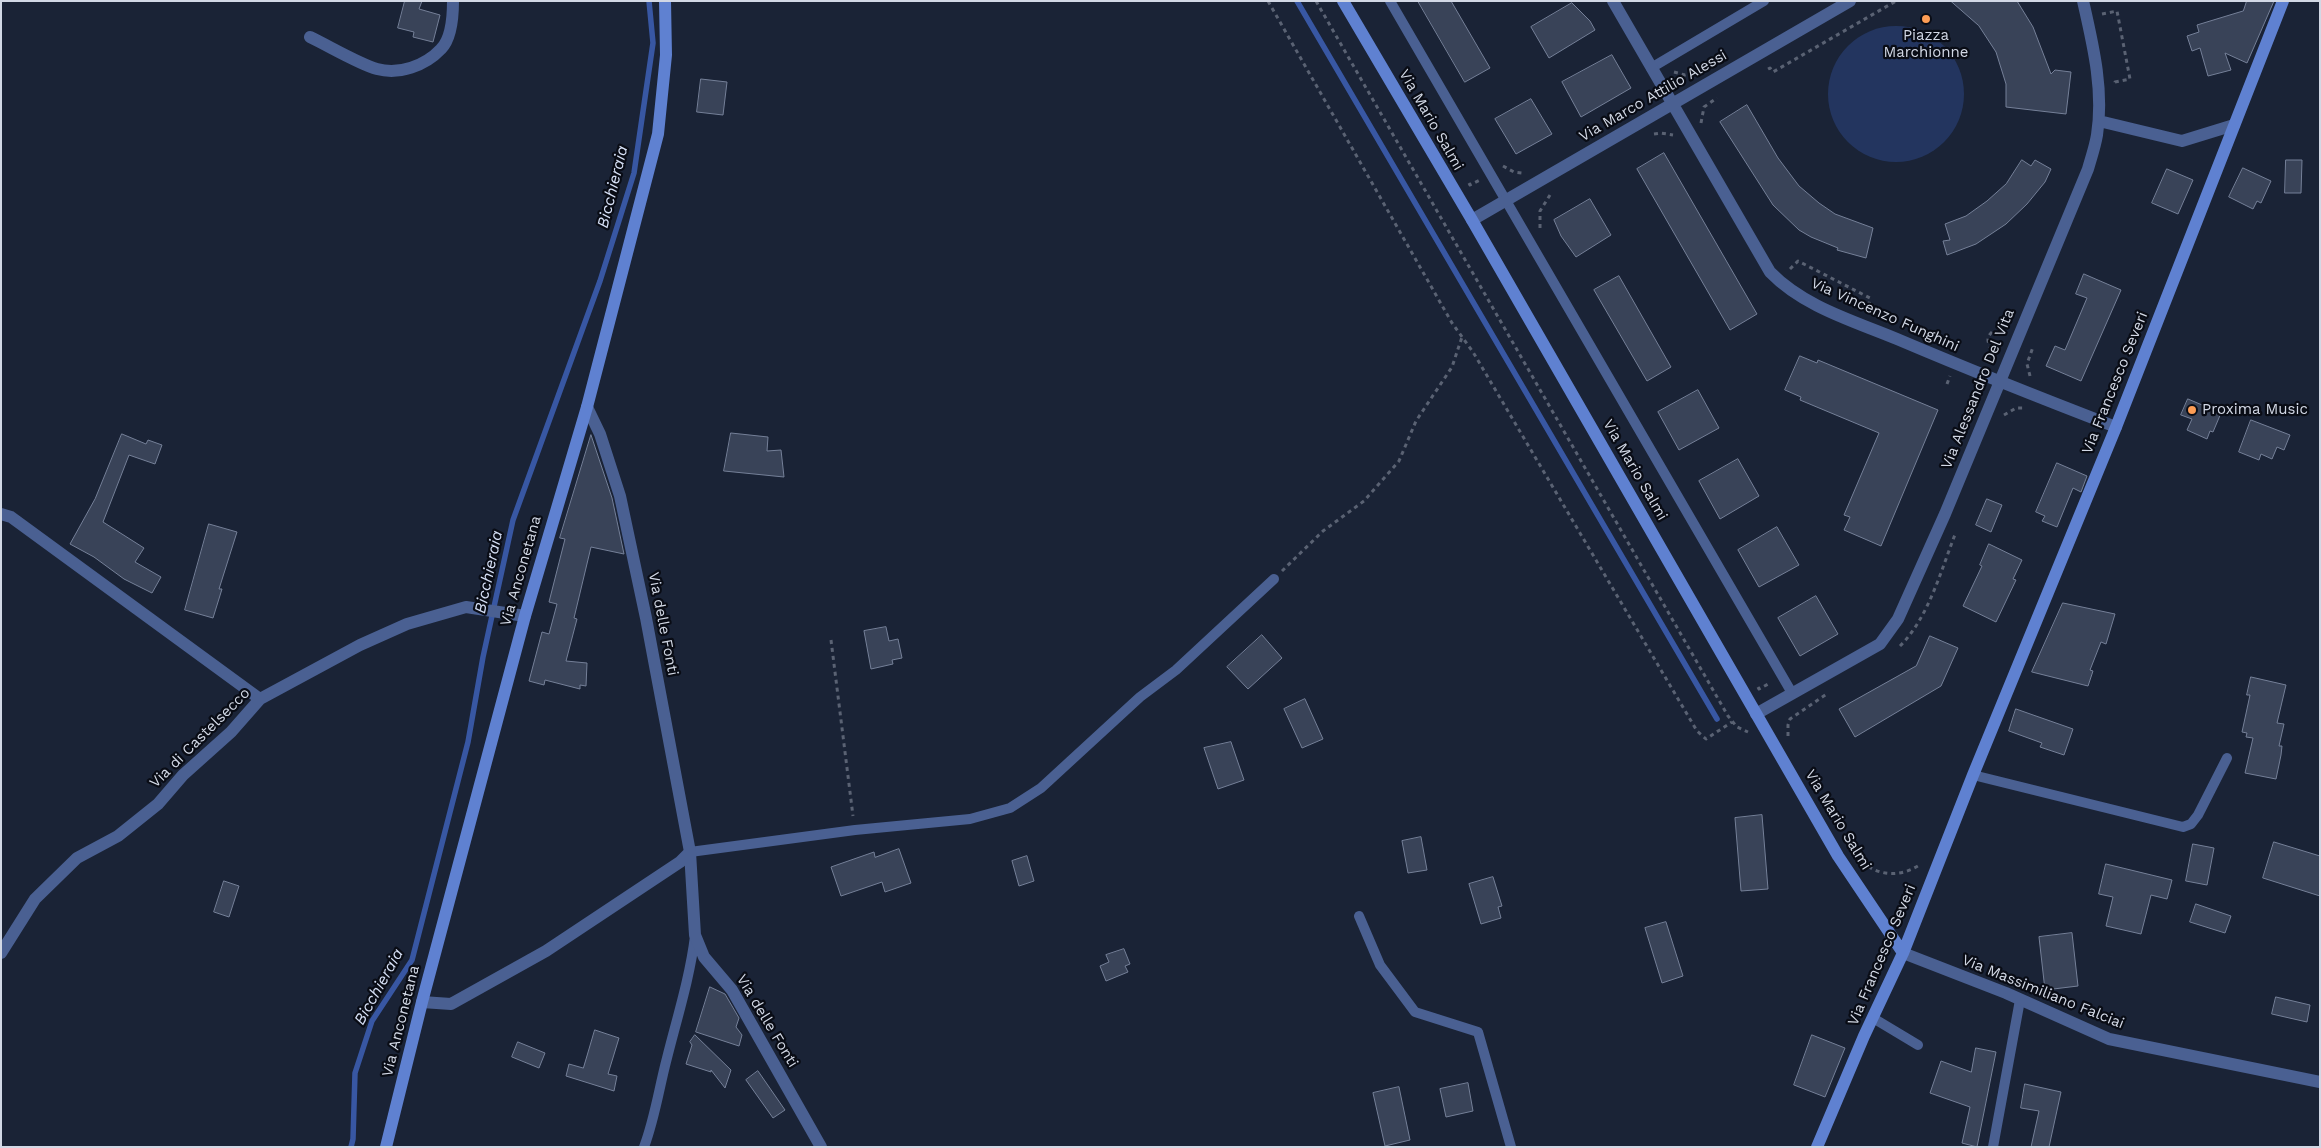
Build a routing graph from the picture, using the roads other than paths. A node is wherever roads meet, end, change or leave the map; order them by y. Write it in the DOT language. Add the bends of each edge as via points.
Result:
graph roads {
  1 [pos="453,1"];
  2 [pos="664,1"];
  3 [pos="1343,1"];
  4 [pos="1390,1"];
  5 [pos="1612,1"];
  6 [pos="1764,1"];
  7 [pos="1850,1"];
  8 [pos="2083,1"];
  9 [pos="2283,1"];
  10 [pos="310,37"];
  11 [pos="1651,68"];
  12 [pos="1671,104"];
  13 [pos="2099,121"];
  14 [pos="2234,125"];
  15 [pos="1505,200"];
  16 [pos="1472,220"];
  17 [pos="1998,382"];
  18 [pos="587,407"];
  19 [pos="2116,427"];
  20 [pos="1,514"];
  21 [pos="1274,579"];
  22 [pos="524,616"];
  23 [pos="1792,693"];
  24 [pos="260,699"];
  25 [pos="1756,714"];
  26 [pos="2227,758"];
  27 [pos="1973,775"];
  28 [pos="690,852"];
  29 [pos="1359,916"];
  30 [pos="695,935"];
  31 [pos="1,952"];
  32 [pos="1902,953"];
  33 [pos="2020,1000"];
  34 [pos="422,1002"];
  35 [pos="1873,1018"];
  36 [pos="1918,1045"];
  37 [pos="2320,1082"];
  38 [pos="386,1147"];
  39 [pos="644,1147"];
  40 [pos="821,1147"];
  41 [pos="1511,1147"];
  42 [pos="1818,1147"];
  43 [pos="1993,1147"];
  1 -- 10 [label="street" via="453,19 442,48 425,62 400,72 376,69"];
  2 -- 18 [label="street, Via Anconetana" via="666,55 658,134"];
  3 -- 16 [label="street, Via Mario Salmi"];
  4 -- 15 [label="lane, Via Mario Salmi"];
  5 -- 11 [label="street, Via Vincenzo Funghini"];
  6 -- 11 [label="lane"];
  7 -- 12 [label="street, Via Marco Attilio Alessi"];
  8 -- 13 [label="street, Via Alessandro Del Vita" via="2098,69"];
  9 -- 14 [label="street, Via Francesco Severi"];
  11 -- 12 [label="street, Via Vincenzo Funghini"];
  12 -- 15 [label="street, Via Marco Attilio Alessi"];
  12 -- 17 [label="street, Via Vincenzo Funghini" via="1770,272 1783,285 1816,305"];
  13 -- 14 [label="street" via="2182,140"];
  13 -- 17 [label="street, Via Alessandro Del Vita" via="2088,169"];
  14 -- 19 [label="street, Via Francesco Severi"];
  15 -- 16 [label="street, Via Marco Attilio Alessi"];
  15 -- 23 [label="lane, Via Mario Salmi"];
  16 -- 25 [label="street, Via Mario Salmi"];
  17 -- 19 [label="street, Via Vincenzo Funghini"];
  17 -- 23 [label="street, Via Alessandro Del Vita" via="1898,619 1880,644"];
  18 -- 22 [label="street, Via Anconetana"];
  18 -- 28 [label="street, Via delle Fonti" via="600,434 620,496"];
  19 -- 27 [label="street, Via Francesco Severi"];
  20 -- 24 [label="street" via="11,517"];
  21 -- 28 [label="lane" via="1041,788 1010,808 970,819 855,830"];
  22 -- 24 [label="street, Via di Castelsecco" via="471,607 407,624"];
  22 -- 34 [label="street, Via Anconetana"];
  23 -- 25 [label="street, Via Alessandro Del Vita"];
  24 -- 31 [label="street, Via di Castelsecco" via="158,804 118,836 77,858 35,899"];
  25 -- 32 [label="street, Via Mario Salmi" via="1838,856"];
  26 -- 27 [label="lane" via="2198,815 2192,824 2183,827"];
  27 -- 32 [label="street, Via Francesco Severi"];
  28 -- 30 [label="street, Via delle Fonti"];
  28 -- 34 [label="street" via="680,862 546,951 452,1004"];
  29 -- 41 [label="lane" via="1380,966 1415,1012 1478,1032"];
  30 -- 39 [label="lane" via="692,964 656,1112"];
  30 -- 40 [label="street, Via delle Fonti" via="704,957 732,990"];
  32 -- 33 [label="street, Via Massimiliano Falciai"];
  32 -- 35 [label="street, Via Francesco Severi"];
  33 -- 37 [label="street, Via Massimiliano Falciai" via="2109,1039"];
  33 -- 43 [label="lane"];
  34 -- 38 [label="street, Via Anconetana"];
  35 -- 36 [label="lane"];
  35 -- 42 [label="street, Via Francesco Severi"];
}
